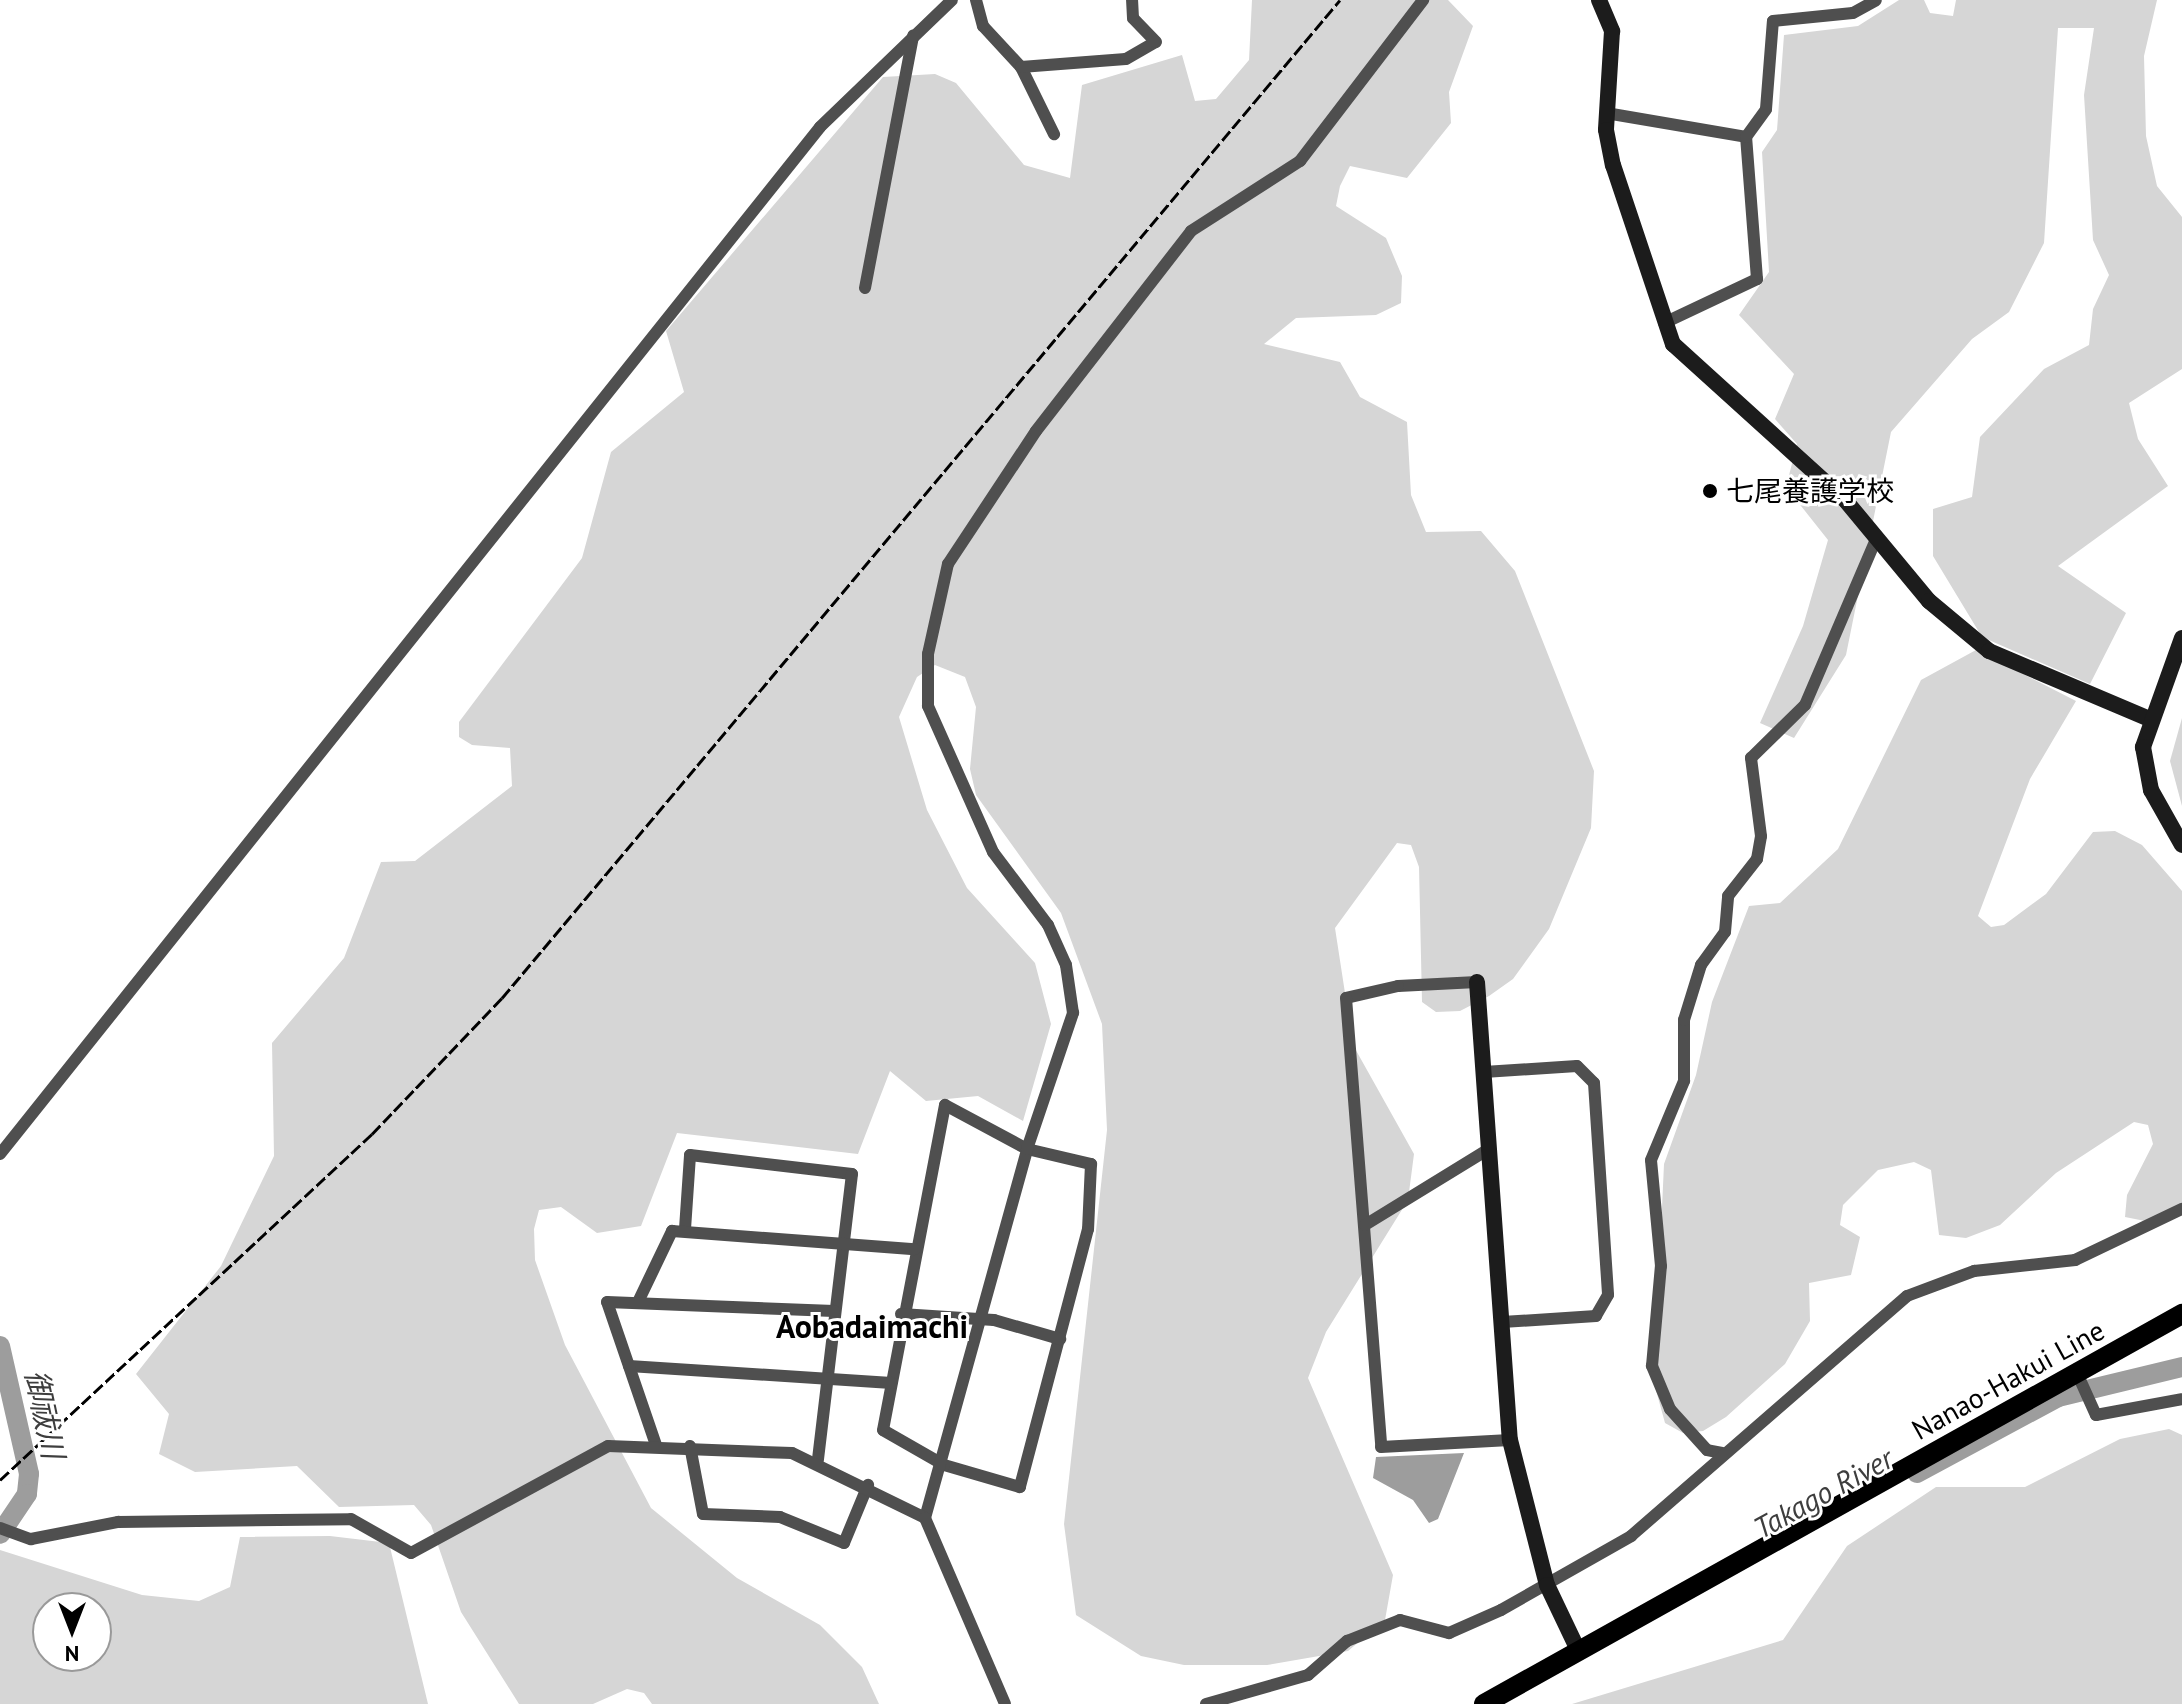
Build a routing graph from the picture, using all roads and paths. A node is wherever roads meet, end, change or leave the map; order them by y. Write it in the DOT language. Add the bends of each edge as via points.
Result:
graph roads {
  1 [pos="952,0"];
  2 [pos="976,0"];
  3 [pos="1132,0"];
  4 [pos="1423,0"];
  5 [pos="1599,0"];
  6 [pos="1876,0"];
  7 [pos="913,36"];
  8 [pos="1021,67"];
  9 [pos="1606,113"];
  10 [pos="1054,134"];
  11 [pos="1746,137"];
  12 [pos="865,288"];
  13 [pos="1664,323"];
  14 [pos="1876,539"];
  15 [pos="2182,638"];
  16 [pos="2149,719"];
  17 [pos="2182,845"];
  18 [pos="1477,982"];
  19 [pos="1484,1072"];
  20 [pos="1027,1149"];
  21 [pos="1489,1149"];
  22 [pos="0,1154"];
  23 [pos="2182,1209"];
  24 [pos="1365,1225"];
  25 [pos="685,1229"];
  26 [pos="843,1244"];
  27 [pos="914,1249"];
  28 [pos="638,1302"];
  29 [pos="834,1311"];
  30 [pos="901,1314"];
  31 [pos="2182,1314"];
  32 [pos="983,1319"];
  33 [pos="1502,1322"];
  34 [pos="1060,1339"];
  35 [pos="629,1366"];
  36 [pos="2078,1374"];
  37 [pos="825,1378"];
  38 [pos="891,1383"];
  39 [pos="2182,1399"];
  40 [pos="1510,1440"];
  41 [pos="656,1445"];
  42 [pos="690,1446"];
  43 [pos="1722,1453"];
  44 [pos="818,1460"];
  45 [pos="944,1465"];
  46 [pos="868,1485"];
  47 [pos="925,1518"];
  48 [pos="4,1529"];
  49 [pos="1547,1585"];
  50 [pos="1578,1650"];
  51 [pos="1005,1704"];
  52 [pos="1206,1704"];
  53 [pos="1484,1704"];
  1 -- 7 [label="street"];
  2 -- 8 [label="street" via="983,26"];
  3 -- 8 [label="street" via="1133,18 1156,42 1126,59"];
  4 -- 20 [label="street" via="1300,161 1191,231 1036,431 948,564 928,654 928,706 981,829 1048,925 1074,987 1073,1013"];
  5 -- 9 [label="street" via="1612,31"];
  6 -- 11 [label="street" via="1853,13 1773,21 1766,109"];
  7 -- 12 [label="street"];
  7 -- 22 [label="street" via="820,127 744,219 551,471"];
  8 -- 10 [label="street"];
  9 -- 11 [label="street"];
  9 -- 13 [label="street" via="1613,165"];
  11 -- 13 [label="street" via="1757,279"];
  13 -- 14 [label="street" via="1687,361 1846,501"];
  14 -- 16 [label="street" via="1929,601 1989,651"];
  14 -- 43 [label="street" via="1805,705 1751,758 1761,836 1757,859 1728,896 1725,932 1701,965 1684,1020 1684,1081 1651,1160 1661,1266 1652,1366 1677,1417 1707,1450"];
  15 -- 16 [label="street"];
  16 -- 17 [label="street" via="2144,768"];
  18 -- 19 [label="street"];
  18 -- 24 [label="street" via="1398,986 1346,998"];
  19 -- 21 [label="street"];
  19 -- 33 [label="street" via="1577,1066 1594,1083 1608,1295 1596,1316"];
  20 -- 27 [label="street" via="945,1105"];
  20 -- 32 [label="street"];
  20 -- 34 [label="street" via="1091,1164 1088,1229"];
  21 -- 24 [label="street"];
  21 -- 33 [label="street"];
  23 -- 43 [label="street" via="2075,1260 1974,1271 1923,1286 1880,1324 1853,1335"];
  24 -- 40 [label="street" via="1381,1447"];
  25 -- 26 [label="street"];
  25 -- 26 [label="street" via="690,1155 852,1174"];
  25 -- 28 [label="street" via="668,1234"];
  26 -- 27 [label="street"];
  26 -- 29 [label="street"];
  27 -- 30 [label="street"];
  28 -- 29 [label="street"];
  28 -- 35 [label="street" via="607,1302"];
  29 -- 37 [label="street"];
  30 -- 32 [label="street"];
  30 -- 38 [label="street"];
  31 -- 36 [label="main road, Nanao-Hakui Line"];
  32 -- 34 [label="street"];
  32 -- 45 [label="street"];
  33 -- 40 [label="street"];
  34 -- 45 [label="street" via="1020,1487"];
  35 -- 37 [label="street"];
  35 -- 41 [label="street"];
  36 -- 39 [label="street" via="2096,1415"];
  36 -- 50 [label="main road, Nanao-Hakui Line"];
  37 -- 38 [label="street"];
  37 -- 44 [label="street"];
  38 -- 45 [label="street" via="883,1430"];
  40 -- 49 [label="street"];
  41 -- 42 [label="street"];
  41 -- 48 [label="street" via="608,1446 411,1553 351,1519 118,1522 31,1539"];
  42 -- 44 [label="street"];
  42 -- 46 [label="street" via="703,1514 780,1517 844,1543"];
  43 -- 49 [label="street" via="1631,1536"];
  44 -- 46 [label="street"];
  45 -- 47 [label="street"];
  46 -- 47 [label="street"];
  47 -- 51 [label="street"];
  49 -- 50 [label="street"];
  49 -- 52 [label="street" via="1454,1632 1400,1620 1347,1641 1308,1675"];
  50 -- 53 [label="main road, Nanao-Hakui Line"];
}
